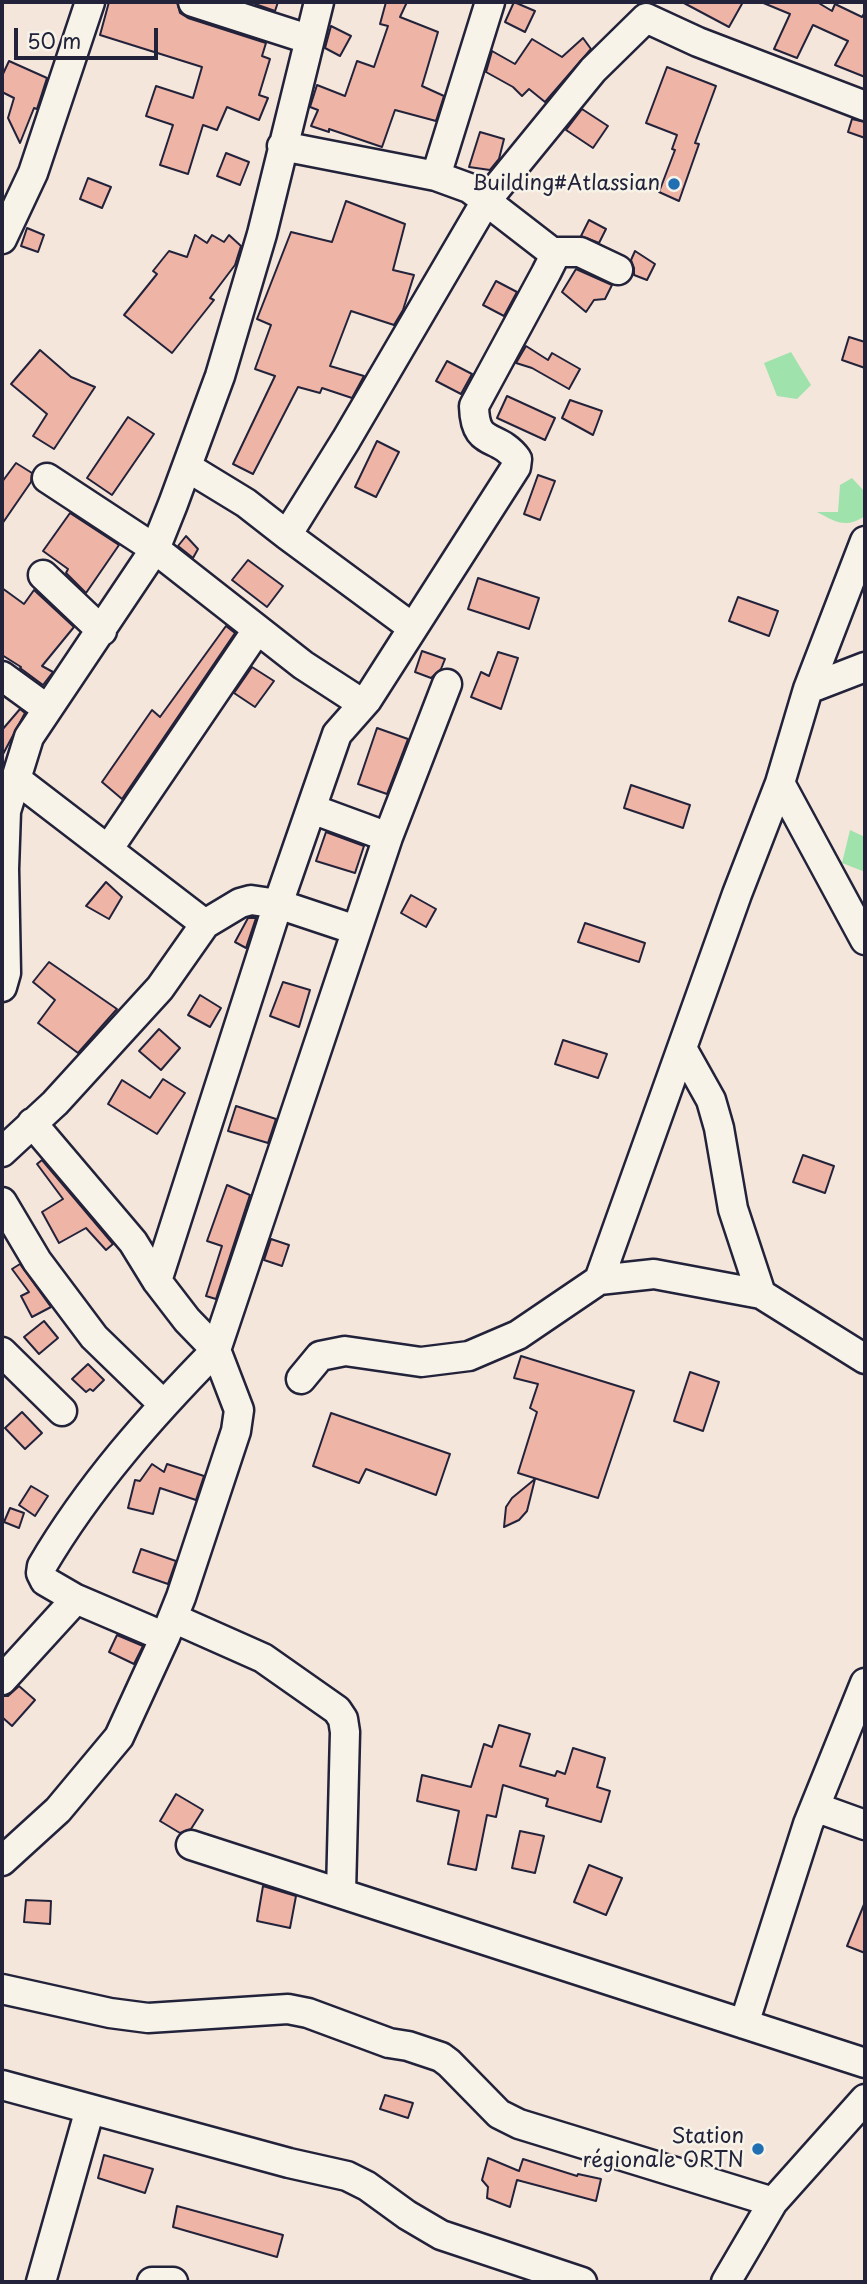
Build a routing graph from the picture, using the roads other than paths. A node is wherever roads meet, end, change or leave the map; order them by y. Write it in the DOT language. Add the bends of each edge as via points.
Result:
graph roads {
  1 [pos="90,2"];
  2 [pos="193,2"];
  3 [pos="319,2"];
  4 [pos="490,2"];
  5 [pos="652,10"];
  6 [pos="308,39"];
  7 [pos="865,106"];
  8 [pos="282,146"];
  9 [pos="436,176"];
  10 [pos="486,201"];
  11 [pos="2,239"];
  12 [pos="552,252"];
  13 [pos="618,270"];
  14 [pos="187,467"];
  15 [pos="47,478"];
  16 [pos="287,535"];
  17 [pos="865,541"];
  18 [pos="155,549"];
  19 [pos="43,575"];
  20 [pos="413,628"];
  21 [pos="257,630"];
  22 [pos="102,631"];
  23 [pos="865,667"];
  24 [pos="2,676"];
  25 [pos="447,684"];
  26 [pos="808,690"];
  27 [pos="363,705"];
  28 [pos="46,708"];
  29 [pos="16,779"];
  30 [pos="780,783"];
  31 [pos="312,809"];
  32 [pos="388,837"];
  33 [pos="108,848"];
  34 [pos="3,871"];
  35 [pos="278,904"];
  36 [pos="205,924"];
  37 [pos="356,930"];
  38 [pos="865,940"];
  39 [pos="2,987"];
  40 [pos="683,1050"];
  41 [pos="32,1123"];
  42 [pos="2,1152"];
  43 [pos="2,1202"];
  44 [pos="599,1280"];
  45 [pos="157,1281"];
  46 [pos="761,1294"];
  47 [pos="216,1350"];
  48 [pos="2,1352"];
  49 [pos="865,1359"];
  50 [pos="301,1379"];
  51 [pos="163,1404"];
  52 [pos="62,1411"];
  53 [pos="76,1599"];
  54 [pos="169,1628"];
  55 [pos="2,1681"];
  56 [pos="865,1683"];
  57 [pos="815,1807"];
  58 [pos="865,1825"];
  59 [pos="191,1844"];
  60 [pos="2,1861"];
  61 [pos="341,1893"];
  62 [pos="2,1989"];
  63 [pos="744,2024"];
  64 [pos="865,2063"];
  65 [pos="2,2085"];
  66 [pos="865,2099"];
  67 [pos="90,2109"];
  68 [pos="773,2202"];
  69 [pos="41,2282"];
  70 [pos="152,2282"];
  71 [pos="173,2282"];
  72 [pos="582,2282"];
  73 [pos="726,2282"];
  1 -- 11 [label="street" via="33,173"];
  2 -- 6 [label="street"];
  3 -- 6 [label="street"];
  4 -- 9 [label="street"];
  5 -- 7 [label="street" via="698,42"];
  5 -- 10 [label="street" via="593,70"];
  6 -- 8 [label="street"];
  8 -- 9 [label="street"];
  8 -- 14 [label="street" via="232,337"];
  9 -- 10 [label="street" via="469,188"];
  10 -- 12 [label="street"];
  10 -- 16 [label="street"];
  12 -- 13 [label="street" via="580,252"];
  12 -- 20 [label="street" via="546,273 474,406 476,428 512,453 516,467"];
  14 -- 16 [label="street"];
  14 -- 18 [label="street"];
  15 -- 18 [label="street"];
  16 -- 20 [label="street"];
  17 -- 26 [label="street"];
  18 -- 21 [label="street"];
  18 -- 22 [label="street"];
  19 -- 22 [label="street"];
  20 -- 27 [label="street"];
  21 -- 27 [label="street"];
  21 -- 33 [label="street"];
  22 -- 28 [label="street"];
  23 -- 26 [label="street"];
  24 -- 28 [label="street"];
  25 -- 32 [label="street"];
  26 -- 30 [label="street"];
  27 -- 31 [label="street" via="337,734"];
  28 -- 29 [label="street" via="29,737"];
  29 -- 33 [label="street"];
  29 -- 34 [label="street" via="6,811"];
  30 -- 38 [label="street"];
  30 -- 40 [label="street"];
  31 -- 32 [label="street"];
  31 -- 35 [label="street"];
  32 -- 37 [label="street"];
  33 -- 36 [label="street"];
  34 -- 39 [label="street" via="6,972"];
  35 -- 36 [label="street" via="245,901"];
  35 -- 37 [label="street"];
  35 -- 45 [label="street"];
  36 -- 41 [label="street" via="160,988 55,1104"];
  37 -- 47 [label="street"];
  40 -- 44 [label="street"];
  40 -- 46 [label="street" via="711,1100 733,1209"];
  41 -- 42 [label="street"];
  41 -- 45 [label="street" via="133,1242"];
  43 -- 51 [label="street" via="37,1261 94,1337"];
  44 -- 46 [label="street" via="654,1273"];
  44 -- 50 [label="street" via="518,1335 470,1356 421,1362 345,1351 320,1356"];
  45 -- 47 [label="street"];
  46 -- 49 [label="street"];
  47 -- 51 [label="street"];
  47 -- 54 [label="street" via="239,1410 236,1431"];
  48 -- 52 [label="street"];
  51 -- 53 [label="street" via="69,1520 42,1566 45,1581"];
  53 -- 54 [label="street"];
  53 -- 55 [label="street"];
  54 -- 60 [label="street" via="113,1746 58,1810"];
  54 -- 61 [label="street" via="263,1657 343,1719"];
  56 -- 57 [label="street"];
  57 -- 58 [label="street"];
  57 -- 63 [label="street"];
  59 -- 61 [label="street"];
  61 -- 63 [label="street"];
  62 -- 68 [label="street" via="148,2018 288,2009 308,2013 441,2057 499,2114 519,2124"];
  63 -- 64 [label="street"];
  65 -- 67 [label="street"];
  66 -- 68 [label="street"];
  67 -- 69 [label="street"];
  67 -- 72 [label="street" via="347,2176 441,2235"];
  68 -- 73 [label="street"];
  70 -- 71 [label="street"];
}
